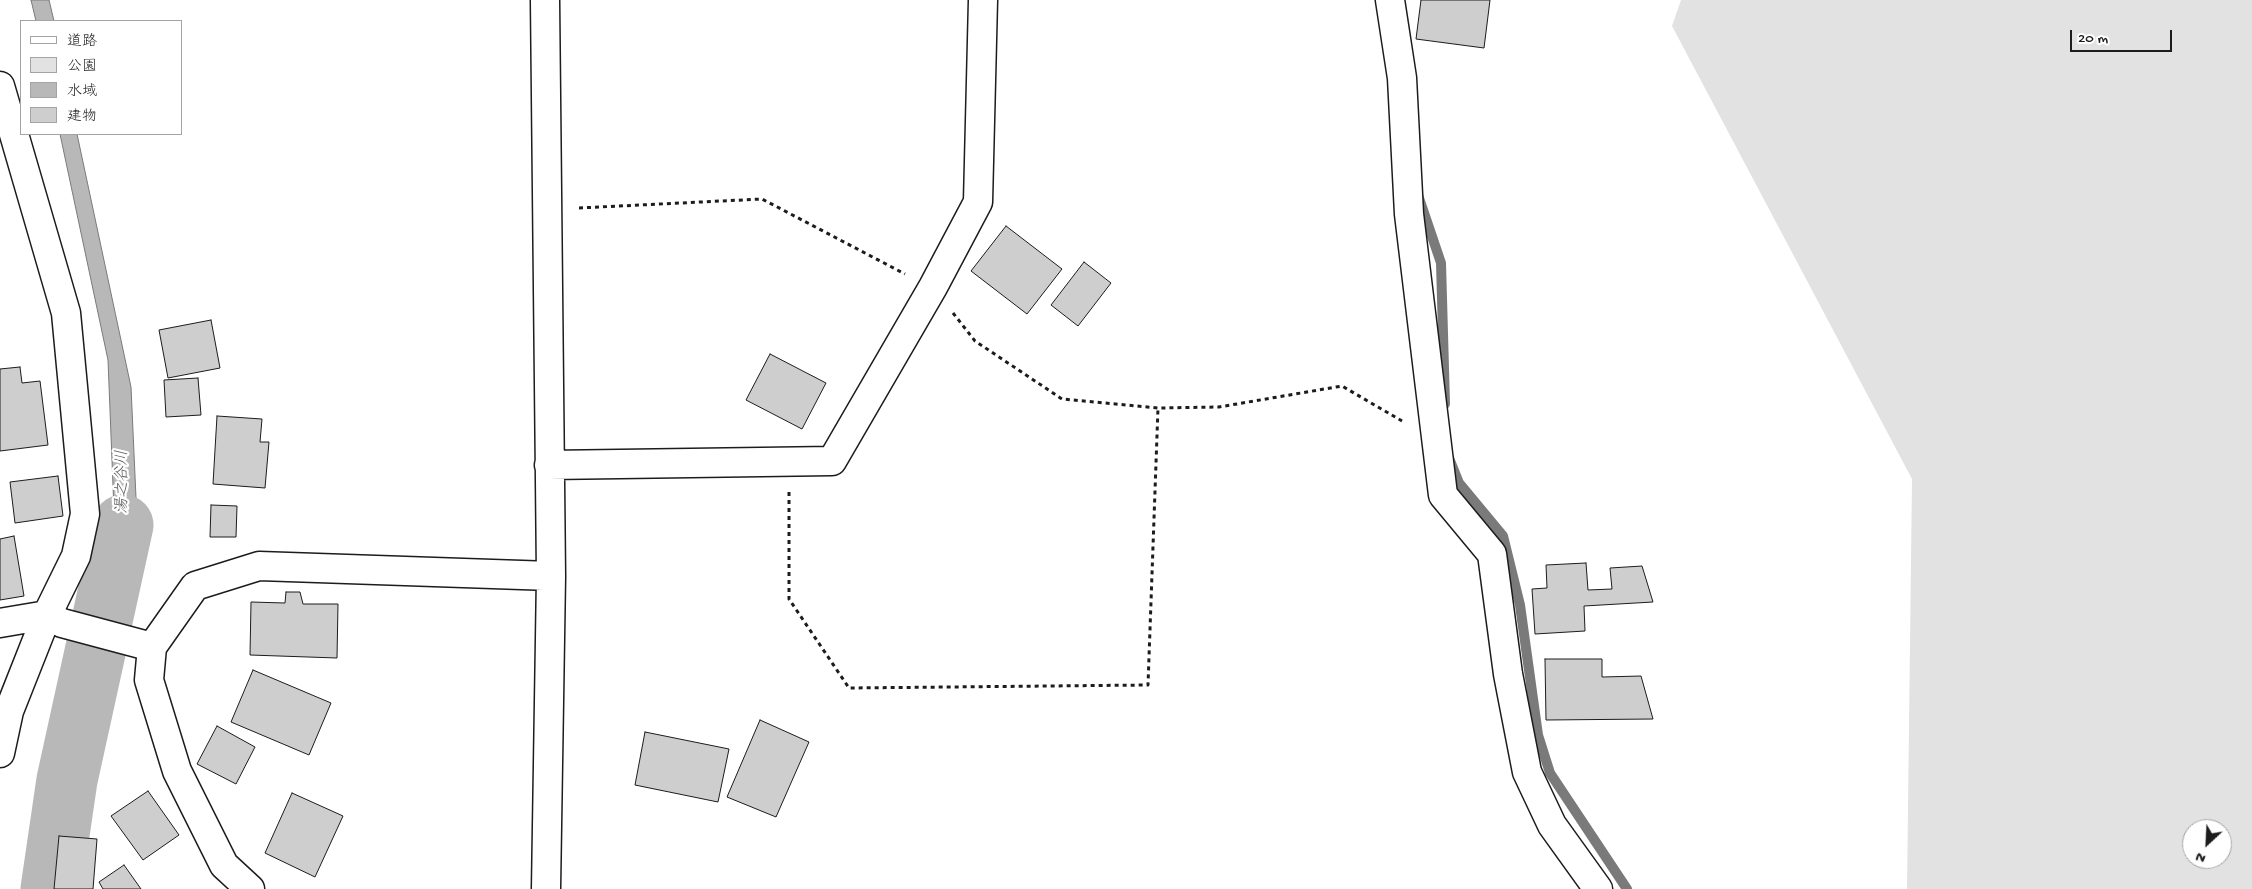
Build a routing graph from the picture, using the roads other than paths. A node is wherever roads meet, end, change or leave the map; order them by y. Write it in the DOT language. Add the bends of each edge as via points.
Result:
graph roads {
  1 [pos="545,0"];
  2 [pos="983,0"];
  3 [pos="1390,0"];
  4 [pos="0,86"];
  5 [pos="549,465"];
  6 [pos="551,576"];
  7 [pos="54,619"];
  8 [pos="0,624"];
  9 [pos="140,644"];
  10 [pos="0,754"];
  11 [pos="250,889"];
  12 [pos="546,889"];
  13 [pos="1598,889"];
  1 -- 5 [label="street"];
  2 -- 5 [label="street" via="978,202 933,287 832,461"];
  3 -- 13 [label="street" via="1402,78 1409,214 1442,495 1492,554 1508,674 1527,772 1552,825"];
  4 -- 7 [label="street" via="66,314 85,514 76,556"];
  5 -- 6 [label="street"];
  6 -- 9 [label="street" via="259,566 195,586"];
  6 -- 12 [label="street"];
  7 -- 8 [label="street"];
  7 -- 9 [label="street"];
  7 -- 10 [label="street" via="10,711"];
  9 -- 11 [label="street" via="178,771 224,865"];
}
